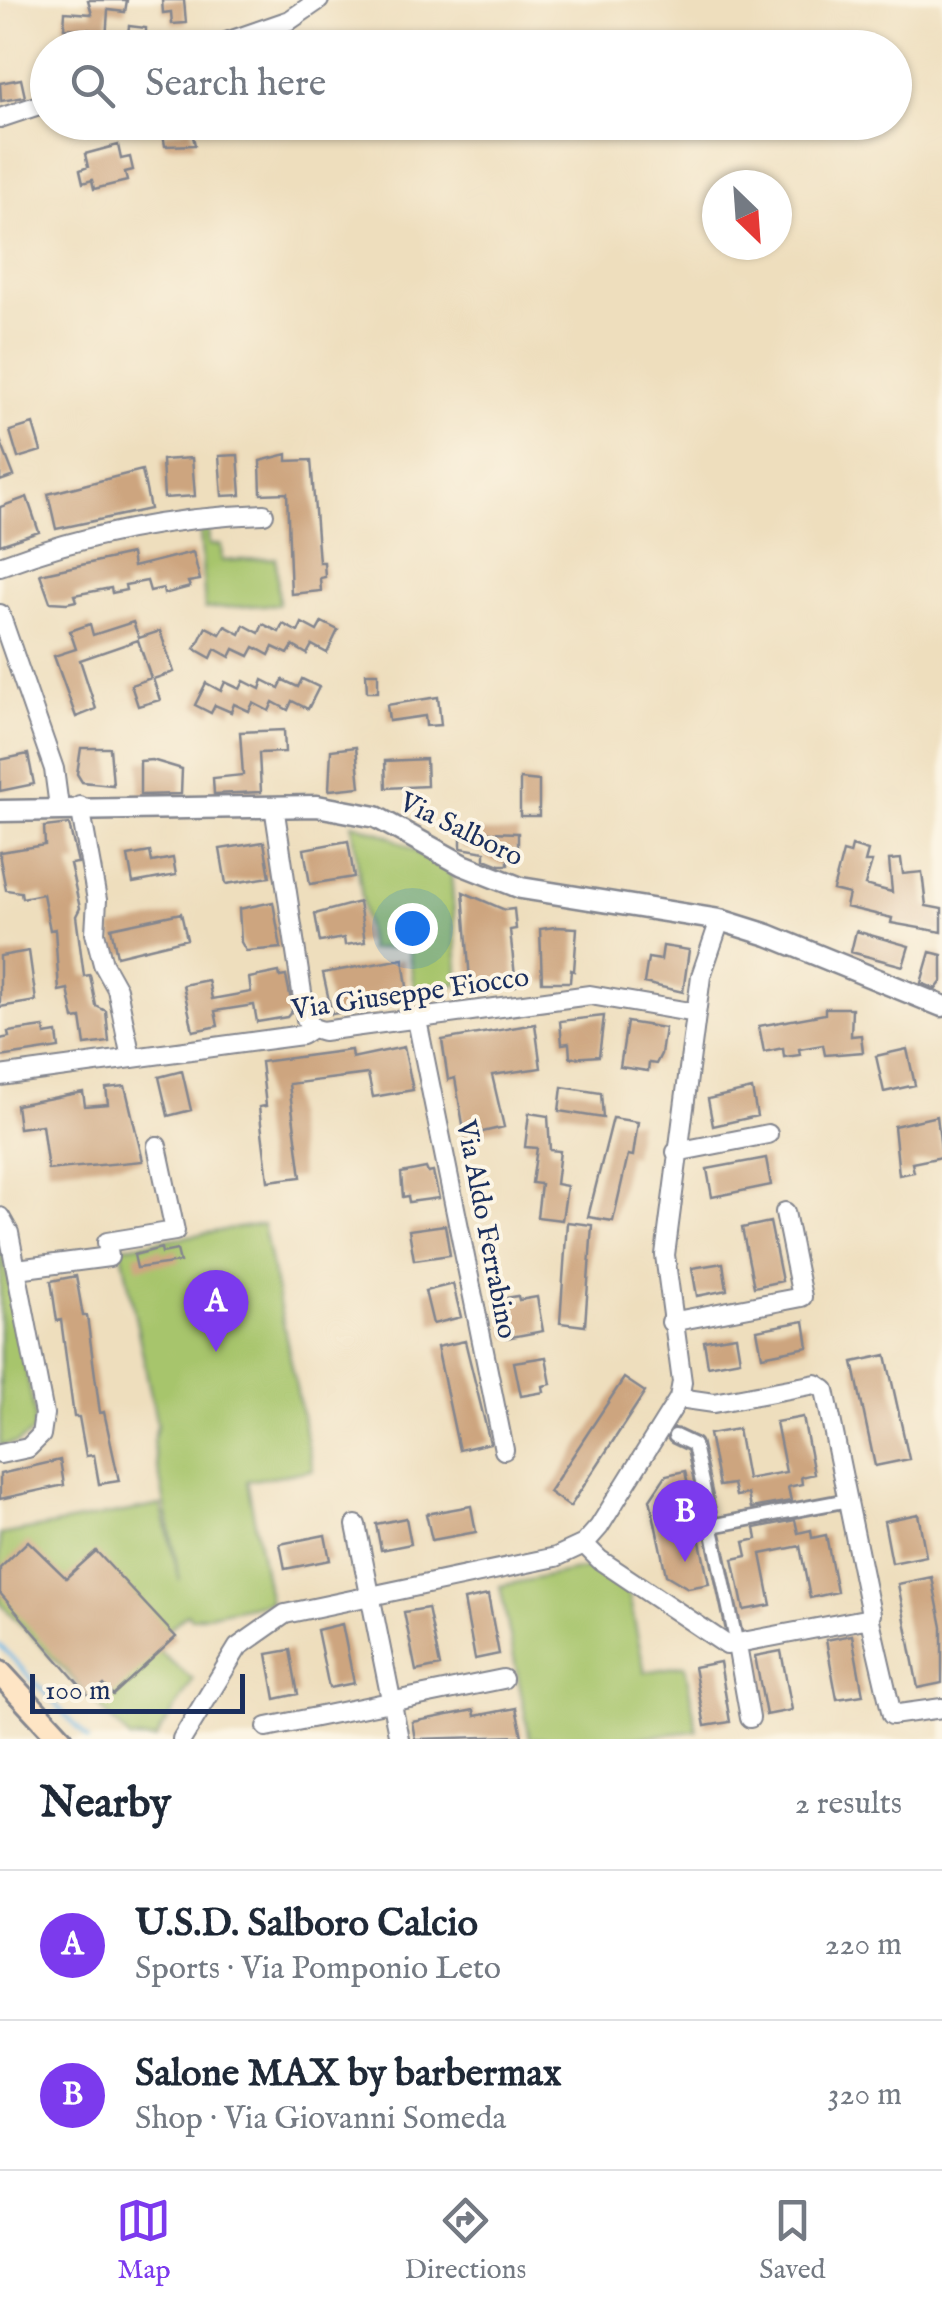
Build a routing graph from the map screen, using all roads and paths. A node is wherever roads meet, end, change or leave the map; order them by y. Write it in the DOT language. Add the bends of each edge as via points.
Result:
graph roads {
  1 [pos="319,0"];
  2 [pos="261,30"];
  3 [pos="30,108"];
  4 [pos="0,118"];
  5 [pos="264,514"];
  6 [pos="0,566"];
  7 [pos="0,614"];
  8 [pos="274,806"];
  9 [pos="69,807"];
  10 [pos="0,811"];
  11 [pos="720,920"];
  12 [pos="942,1006"];
  13 [pos="696,1012"];
  14 [pos="416,1020"];
  15 [pos="312,1028"];
  16 [pos="132,1058"];
  17 [pos="0,1076"];
  18 [pos="768,1134"];
  19 [pos="157,1146"];
  20 [pos="676,1152"];
  21 [pos="785,1212"];
  22 [pos="0,1218"];
  23 [pos="17,1270"];
  24 [pos="671,1322"];
  25 [pos="680,1398"];
  26 [pos="674,1436"];
  27 [pos="504,1450"];
  28 [pos="0,1454"];
  29 [pos="848,1500"];
  30 [pos="356,1525"];
  31 [pos="711,1526"];
  32 [pos="584,1544"];
  33 [pos="370,1595"];
  34 [pos="869,1616"];
  35 [pos="736,1645"];
  36 [pos="0,1674"];
  37 [pos="503,1679"];
  38 [pos="392,1701"];
  39 [pos="942,1708"];
  40 [pos="750,1718"];
  41 [pos="267,1727"];
  42 [pos="61,1739"];
  43 [pos="182,1739"];
  44 [pos="399,1739"];
  1 -- 2 [label="street"];
  3 -- 4 [label="street"];
  5 -- 6 [label="street" via="162,522"];
  7 -- 9 [label="street"];
  8 -- 9 [label="street, Via Salboro"];
  8 -- 11 [label="street, Via Salboro" via="376,817 462,865 521,888"];
  8 -- 15 [label="street"];
  9 -- 10 [label="street, Via Salboro"];
  9 -- 16 [label="street" via="98,900 95,933 117,989"];
  11 -- 12 [label="street, Via Salboro"];
  11 -- 13 [label="street"];
  13 -- 14 [label="street, Via Giuseppe Fiocco" via="590,995"];
  13 -- 20 [label="street"];
  14 -- 15 [label="street, Via Giuseppe Fiocco"];
  14 -- 27 [label="street, Via Aldo Ferrabino"];
  15 -- 16 [label="street, Via Giuseppe Fiocco"];
  16 -- 17 [label="street, Via Giuseppe Fiocco"];
  18 -- 20 [label="street"];
  19 -- 23 [label="street" via="175,1230 106,1242 109,1257"];
  20 -- 24 [label="street" via="665,1255"];
  21 -- 24 [label="street" via="802,1297"];
  22 -- 23 [label="street"];
  23 -- 28 [label="street" via="44,1414 42,1436 28,1448"];
  24 -- 25 [label="street"];
  25 -- 29 [label="street" via="714,1403 821,1386"];
  25 -- 32 [label="street"];
  26 -- 31 [label="street" via="694,1445"];
  29 -- 31 [label="street"];
  29 -- 34 [label="street"];
  30 -- 33 [label="street"];
  31 -- 35 [label="street"];
  32 -- 33 [label="street" via="556,1557"];
  32 -- 35 [label="street" via="659,1601"];
  33 -- 38 [label="street"];
  33 -- 43 [label="street" via="308,1606 260,1628 238,1647"];
  34 -- 35 [label="street"];
  34 -- 39 [label="street" via="892,1715"];
  35 -- 40 [label="street"];
  36 -- 42 [label="main road"];
  37 -- 38 [label="street"];
  38 -- 41 [label="street"];
  38 -- 44 [label="street"];
}
